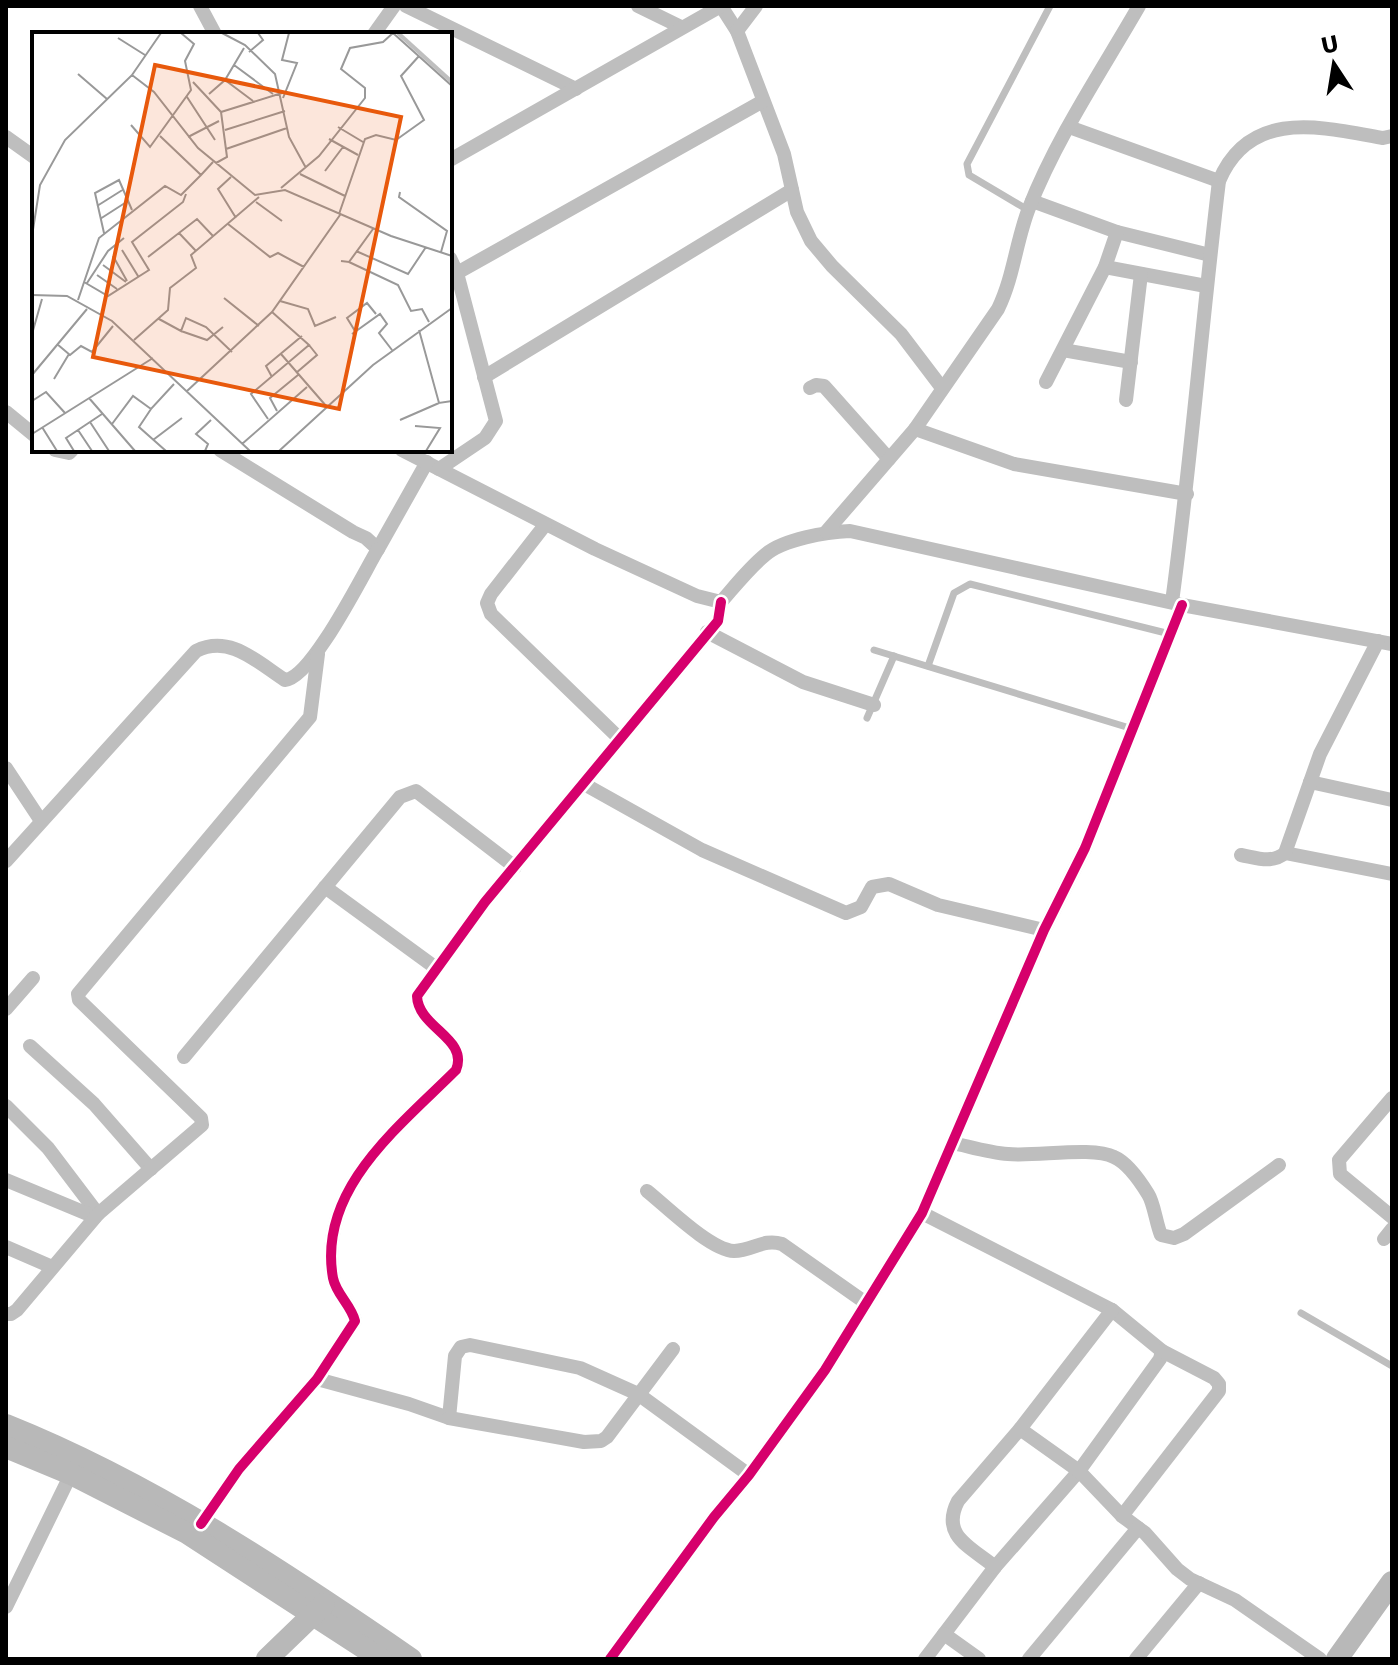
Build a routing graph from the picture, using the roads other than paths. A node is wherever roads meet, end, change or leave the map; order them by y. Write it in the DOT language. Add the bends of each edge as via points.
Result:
graph roads {
  1 [pos="200,6"];
  2 [pos="394,6"];
  3 [pos="406,6"];
  4 [pos="638,6"];
  5 [pos="721,6"];
  6 [pos="756,6"];
  7 [pos="1050,6"];
  8 [pos="1139,6"];
  9 [pos="681,27"];
  10 [pos="737,31"];
  11 [pos="214,32"];
  12 [pos="375,32"];
  13 [pos="576,89"];
  14 [pos="763,101"];
  15 [pos="1069,127"];
  16 [pos="1392,136"];
  17 [pos="6,137"];
  18 [pos="32,156"];
  19 [pos="452,159"];
  20 [pos="1219,181"];
  21 [pos="792,190"];
  22 [pos="1030,206"];
  23 [pos="1117,232"];
  24 [pos="1210,255"];
  25 [pos="452,262"];
  26 [pos="1105,267"];
  27 [pos="457,273"];
  28 [pos="1141,274"];
  29 [pos="1206,286"];
  30 [pos="1063,350"];
  31 [pos="1131,362"];
  32 [pos="484,377"];
  33 [pos="1046,382"];
  34 [pos="810,388"];
  35 [pos="942,388"];
  36 [pos="1126,400"];
  37 [pos="6,412"];
  38 [pos="915,429"];
  39 [pos="32,433"];
  40 [pos="223,452"];
  41 [pos="406,452"];
  42 [pos="889,459"];
  43 [pos="433,465"];
  44 [pos="1187,494"];
  45 [pos="545,525"];
  46 [pos="826,532"];
  47 [pos="378,549"];
  48 [pos="721,602"];
  49 [pos="1177,603"];
  50 [pos="707,632"];
  51 [pos="1170,634"];
  52 [pos="1385,643"];
  53 [pos="874,650"];
  54 [pos="318,654"];
  55 [pos="894,656"];
  56 [pos="928,666"];
  57 [pos="871,712"];
  58 [pos="1133,729"];
  59 [pos="620,739"];
  60 [pos="8,775"];
  61 [pos="1310,782"];
  62 [pos="584,784"];
  63 [pos="1392,800"];
  64 [pos="41,821"];
  65 [pos="1285,853"];
  66 [pos="1241,855"];
  67 [pos="6,861"];
  68 [pos="515,867"];
  69 [pos="1392,874"];
  70 [pos="325,887"];
  71 [pos="1044,930"];
  72 [pos="436,968"];
  73 [pos="33,978"];
  74 [pos="6,1009"];
  75 [pos="30,1046"];
  76 [pos="184,1057"];
  77 [pos="1392,1098"];
  78 [pos="6,1106"];
  79 [pos="953,1143"];
  80 [pos="1279,1165"];
  81 [pos="151,1169"];
  82 [pos="6,1180"];
  83 [pos="647,1191"];
  84 [pos="922,1213"];
  85 [pos="96,1215"];
  86 [pos="1392,1217"];
  87 [pos="6,1247"];
  88 [pos="52,1267"];
  89 [pos="866,1303"];
  90 [pos="1112,1310"];
  91 [pos="1301,1313"];
  92 [pos="6,1314"];
  93 [pos="673,1349"];
  94 [pos="1162,1351"];
  95 [pos="1392,1366"];
  96 [pos="317,1379"];
  97 [pos="638,1394"];
  98 [pos="449,1418"];
  99 [pos="6,1425"];
  100 [pos="1020,1429"];
  101 [pos="6,1447"];
  102 [pos="1079,1471"];
  103 [pos="71,1474"];
  104 [pos="749,1475"];
  105 [pos="1122,1516"];
  106 [pos="201,1524"];
  107 [pos="1138,1528"];
  108 [pos="995,1567"];
  109 [pos="1392,1582"];
  110 [pos="1199,1583"];
  111 [pos="6,1607"];
  112 [pos="320,1608"];
  113 [pos="944,1634"];
  114 [pos="267,1659"];
  115 [pos="381,1659"];
  116 [pos="411,1659"];
  117 [pos="610,1659"];
  118 [pos="925,1659"];
  119 [pos="979,1659"];
  120 [pos="1029,1659"];
  121 [pos="1136,1659"];
  122 [pos="1320,1659"];
  123 [pos="1337,1659"];
  1 -- 11 [label="street"];
  2 -- 12 [label="street"];
  3 -- 13 [label="street"];
  4 -- 9 [label="street"];
  5 -- 9 [label="street"];
  5 -- 10 [label="street"];
  6 -- 10 [label="street"];
  7 -- 22 [label="lane" via="967,164 969,175"];
  8 -- 15 [label="street"];
  9 -- 13 [label="street"];
  10 -- 14 [label="street"];
  13 -- 19 [label="street"];
  14 -- 21 [label="street"];
  14 -- 27 [label="street"];
  15 -- 20 [label="street"];
  15 -- 22 [label="street"];
  16 -- 20 [label="street" via="1285,128 1239,148"];
  17 -- 18 [label="street"];
  20 -- 24 [label="street"];
  21 -- 32 [label="street"];
  21 -- 35 [label="street" via="811,241 901,334"];
  22 -- 23 [label="street"];
  22 -- 35 [label="street" via="1007,289"];
  23 -- 24 [label="street"];
  23 -- 26 [label="street"];
  24 -- 29 [label="street"];
  25 -- 27 [label="street"];
  26 -- 28 [label="street"];
  26 -- 30 [label="street"];
  27 -- 32 [label="street"];
  28 -- 29 [label="street"];
  28 -- 31 [label="street"];
  29 -- 44 [label="street"];
  30 -- 31 [label="street"];
  30 -- 33 [label="street"];
  31 -- 36 [label="street"];
  32 -- 43 [label="street" via="496,421 485,438"];
  34 -- 42 [label="street" via="824,386"];
  35 -- 38 [label="street"];
  37 -- 39 [label="street"];
  38 -- 42 [label="street"];
  38 -- 44 [label="street" via="1014,464"];
  40 -- 47 [label="street"];
  41 -- 43 [label="street"];
  42 -- 46 [label="street"];
  43 -- 45 [label="street"];
  43 -- 47 [label="street"];
  44 -- 49 [label="street"];
  45 -- 48 [label="street" via="697,596"];
  45 -- 59 [label="street" via="487,603 491,614"];
  46 -- 48 [label="street" via="763,555"];
  46 -- 49 [label="street" via="850,531"];
  47 -- 54 [label="street"];
  48 -- 50 [label="street" via="718,621"];
  49 -- 51 [label="street"];
  49 -- 52 [label="street"];
  50 -- 57 [label="street"];
  50 -- 59 [label="street"];
  51 -- 56 [label="lane" via="970,584 954,593"];
  51 -- 58 [label="street"];
  52 -- 61 [label="street" via="1320,754"];
  53 -- 55 [label="lane"];
  54 -- 64 [label="street" via="289,680 226,645 196,651"];
  54 -- 81 [label="street" via="310,717 78,994 202,1120"];
  55 -- 56 [label="lane"];
  55 -- 57 [label="lane"];
  56 -- 58 [label="lane"];
  58 -- 71 [label="street" via="1085,848"];
  59 -- 62 [label="street"];
  60 -- 64 [label="street"];
  61 -- 63 [label="street"];
  61 -- 65 [label="street"];
  62 -- 68 [label="street"];
  62 -- 71 [label="street" via="702,850 846,913 861,907 872,887 889,884 938,905"];
  64 -- 67 [label="street"];
  65 -- 66 [label="street" via="1270,860"];
  65 -- 69 [label="street"];
  68 -- 70 [label="street" via="416,791 400,797"];
  68 -- 72 [label="street"];
  70 -- 72 [label="street"];
  70 -- 76 [label="street"];
  71 -- 79 [label="street"];
  72 -- 96 [label="street" via="417,996 418,1010 458,1050 460,1061 376,1150 342,1200 331,1236 333,1279 355,1321"];
  73 -- 74 [label="street"];
  75 -- 81 [label="street" via="94,1104"];
  77 -- 86 [label="street" via="1338,1166 1340,1174"];
  78 -- 85 [label="street" via="48,1148"];
  79 -- 80 [label="street" via="1006,1154 1085,1151 1114,1156 1150,1197 1161,1235 1174,1238"];
  79 -- 84 [label="street"];
  81 -- 85 [label="street"];
  82 -- 85 [label="street"];
  83 -- 89 [label="street" via="712,1242 734,1251 762,1242 782,1244"];
  84 -- 89 [label="street"];
  84 -- 90 [label="street"];
  85 -- 88 [label="street"];
  87 -- 88 [label="street"];
  88 -- 92 [label="street" via="17,1310"];
  89 -- 104 [label="street"];
  90 -- 94 [label="street"];
  90 -- 100 [label="street"];
  91 -- 95 [label="lane"];
  93 -- 97 [label="street"];
  94 -- 102 [label="street"];
  94 -- 105 [label="street" via="1214,1378 1219,1391"];
  96 -- 98 [label="street"];
  96 -- 106 [label="street" via="239,1469"];
  97 -- 98 [label="street" via="607,1437 592,1443"];
  97 -- 98 [label="street" via="580,1368 470,1345 455,1356"];
  97 -- 104 [label="street"];
  99 -- 106 [label="main road" via="131,1481"];
  100 -- 102 [label="street"];
  100 -- 108 [label="street" via="958,1501 950,1520 953,1532"];
  101 -- 103 [label="main road"];
  102 -- 105 [label="street"];
  102 -- 108 [label="street"];
  103 -- 111 [label="street"];
  103 -- 112 [label="main road"];
  104 -- 117 [label="street"];
  105 -- 107 [label="street"];
  106 -- 112 [label="main road"];
  107 -- 110 [label="street" via="1177,1569"];
  107 -- 120 [label="street"];
  108 -- 113 [label="street"];
  109 -- 123 [label="main road"];
  110 -- 121 [label="street"];
  110 -- 122 [label="street" via="1235,1600"];
  112 -- 114 [label="main road"];
  112 -- 115 [label="main road"];
  112 -- 116 [label="main road"];
  113 -- 118 [label="street"];
  113 -- 119 [label="street"];
}
